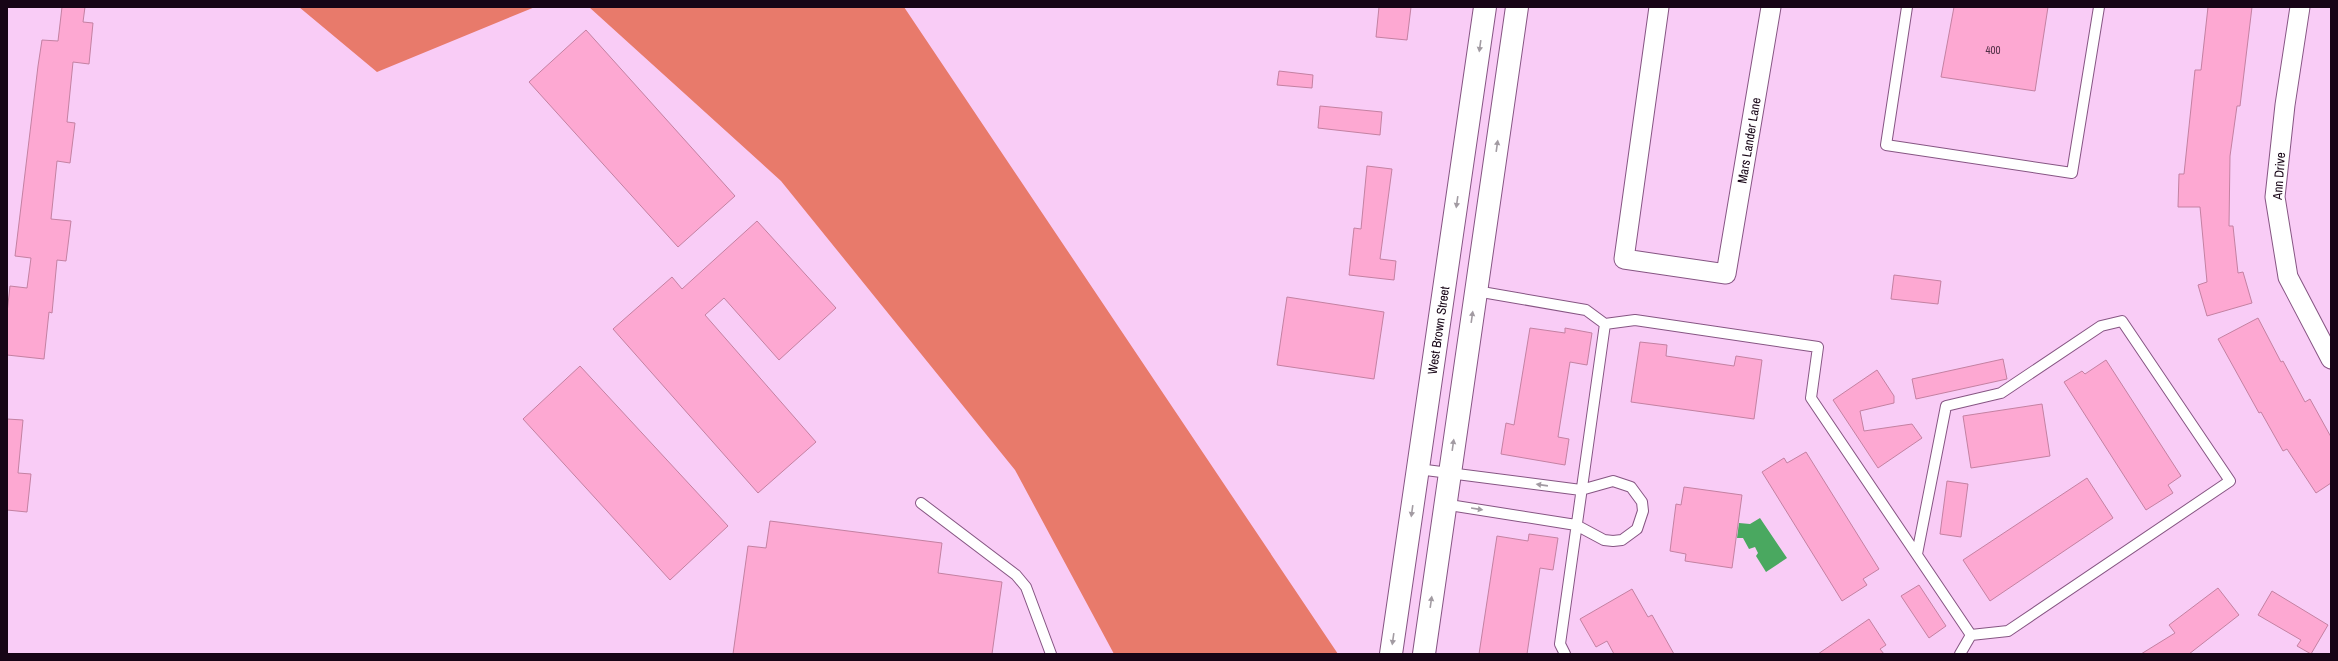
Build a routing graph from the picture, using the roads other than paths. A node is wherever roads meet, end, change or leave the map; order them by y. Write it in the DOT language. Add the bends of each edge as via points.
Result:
graph roads {
  1 [pos="1485,7"];
  2 [pos="1517,7"];
  3 [pos="1659,7"];
  4 [pos="1770,7"];
  5 [pos="1907,7"];
  6 [pos="2099,7"];
  7 [pos="2300,7"];
  8 [pos="1462,169"];
  9 [pos="1493,175"];
  10 [pos="1476,292"];
  11 [pos="1605,324"];
  12 [pos="2331,360"];
  13 [pos="1432,470"];
  14 [pos="1581,490"];
  15 [pos="920,503"];
  16 [pos="1441,504"];
  17 [pos="1576,525"];
  18 [pos="1917,554"];
  19 [pos="1971,635"];
  20 [pos="1051,654"];
  21 [pos="1391,654"];
  22 [pos="1424,654"];
  23 [pos="1565,654"];
  24 [pos="1960,654"];
  1 -- 8 [label="main road, West Brown Street, one-way"];
  9 -- 2 [label="main road, one-way"];
  3 -- 4 [label="street, Mars Lander Lane" via="1624,259 1726,274"];
  5 -- 6 [label="lane" via="1886,145 2072,173"];
  7 -- 12 [label="street, Ann Drive" via="2285,105 2275,196 2288,277"];
  8 -- 9 [label="main road"];
  8 -- 13 [label="main road, West Brown Street, one-way" via="1432,376 1439,402"];
  9 -- 10 [label="main road"];
  10 -- 11 [label="lane" via="1586,310"];
  13 -- 10 [label="main road, one-way"];
  11 -- 14 [label="lane"];
  11 -- 18 [label="lane" via="1635,320 1818,347 1811,398"];
  14 -- 13 [label="lane, one-way"];
  13 -- 16 [label="main road" via="1427,500"];
  13 -- 21 [label="main road, one-way"];
  14 -- 17 [label="lane"];
  14 -- 17 [label="lane" via="1604,482 1622,482 1637,493 1643,511 1637,529 1622,540 1604,540"];
  15 -- 20 [label="lane" via="1021,581 1026,587"];
  16 -- 17 [label="lane, one-way"];
  22 -- 16 [label="main road, one-way"];
  17 -- 23 [label="lane" via="1560,644"];
  18 -- 19 [label="lane"];
  18 -- 19 [label="lane" via="1946,406 2001,393 2101,326 2122,321 2230,481 2008,631"];
  19 -- 24 [label="lane"];
}
